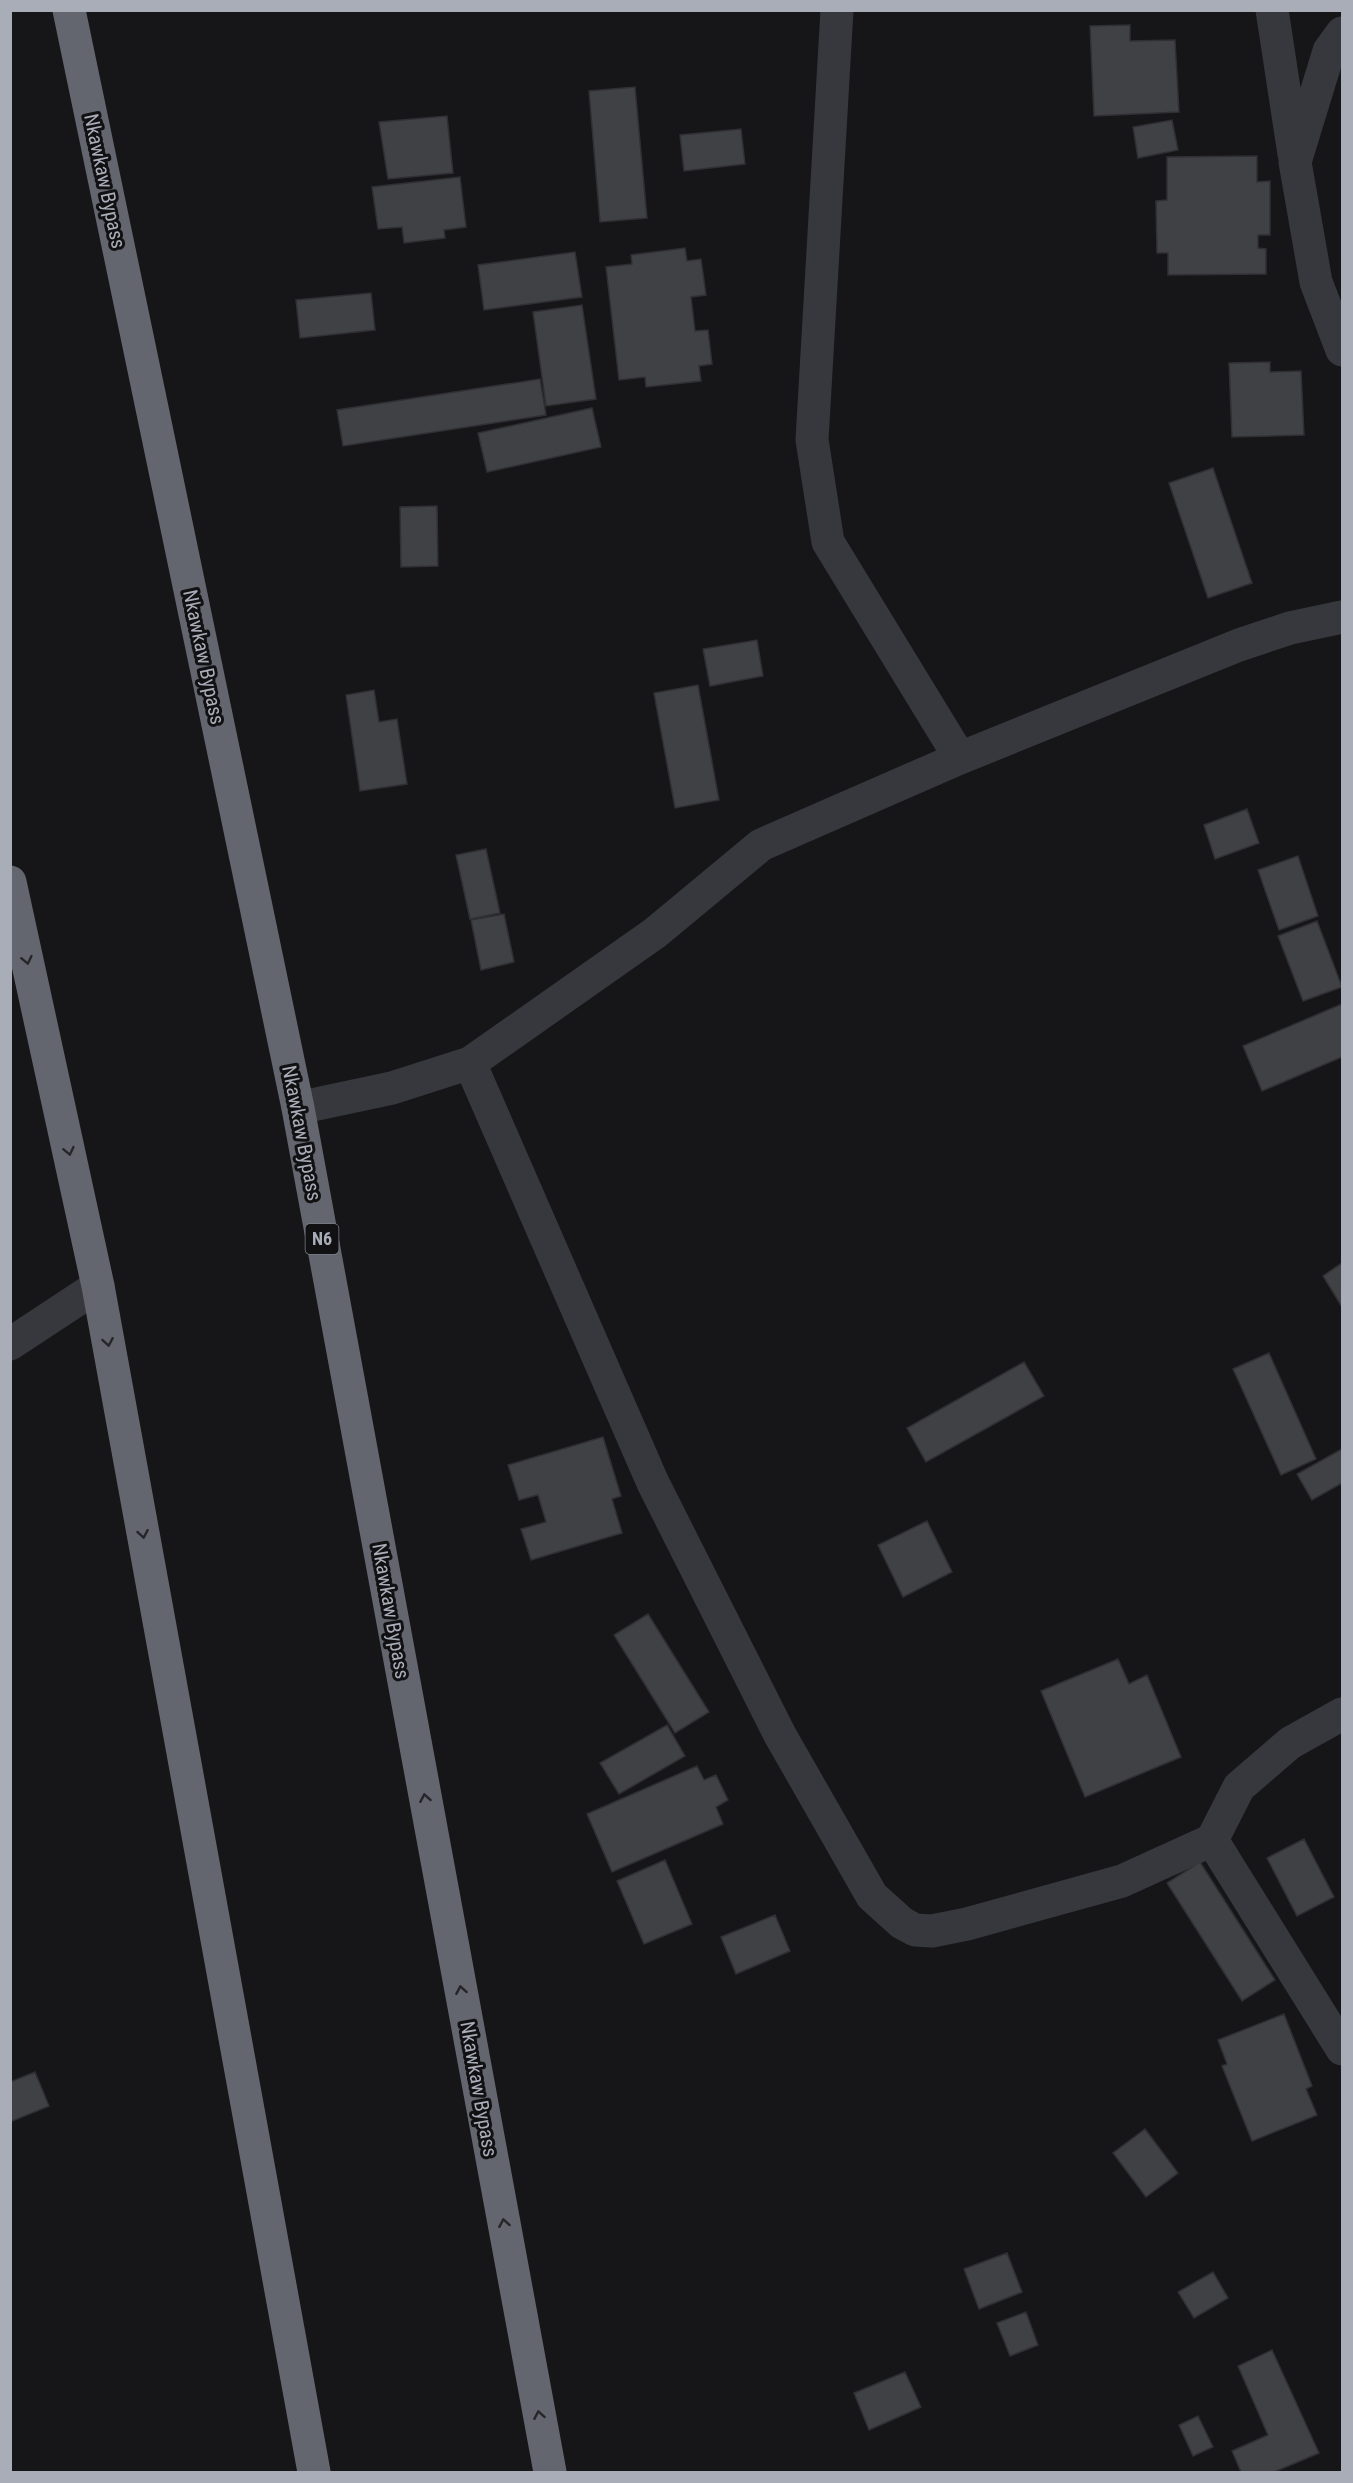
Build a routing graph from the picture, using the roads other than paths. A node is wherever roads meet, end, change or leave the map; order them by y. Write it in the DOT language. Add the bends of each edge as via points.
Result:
graph roads {
  1 [pos="69,10"];
  2 [pos="837,10"];
  3 [pos="1272,10"];
  4 [pos="1342,33"];
  5 [pos="1295,162"];
  6 [pos="1342,350"];
  7 [pos="1342,617"];
  8 [pos="960,758"];
  9 [pos="10,882"];
  10 [pos="470,1063"];
  11 [pos="298,1108"];
  12 [pos="98,1286"];
  13 [pos="10,1344"];
  14 [pos="1342,1714"];
  15 [pos="1212,1840"];
  16 [pos="1342,2049"];
  17 [pos="314,2472"];
  18 [pos="550,2472"];
  1 -- 11 [label="highway, Nkawkaw Bypass / N6"];
  2 -- 8 [label="street" via="812,440 828,542"];
  3 -- 5 [label="street"];
  4 -- 5 [label="street" via="1329,51"];
  5 -- 6 [label="street" via="1316,282"];
  7 -- 8 [label="street" via="1290,628 1239,645"];
  8 -- 10 [label="street" via="761,845 655,933"];
  9 -- 12 [label="highway, one-way"];
  10 -- 11 [label="street" via="392,1088"];
  10 -- 15 [label="street" via="654,1483 780,1735 872,1896 902,1923 915,1930 932,1931 1122,1881"];
  18 -- 11 [label="highway, Nkawkaw Bypass / N6, one-way"];
  12 -- 13 [label="street"];
  12 -- 17 [label="highway, one-way"];
  14 -- 15 [label="street" via="1290,1743 1239,1787"];
  15 -- 16 [label="street"];
}
